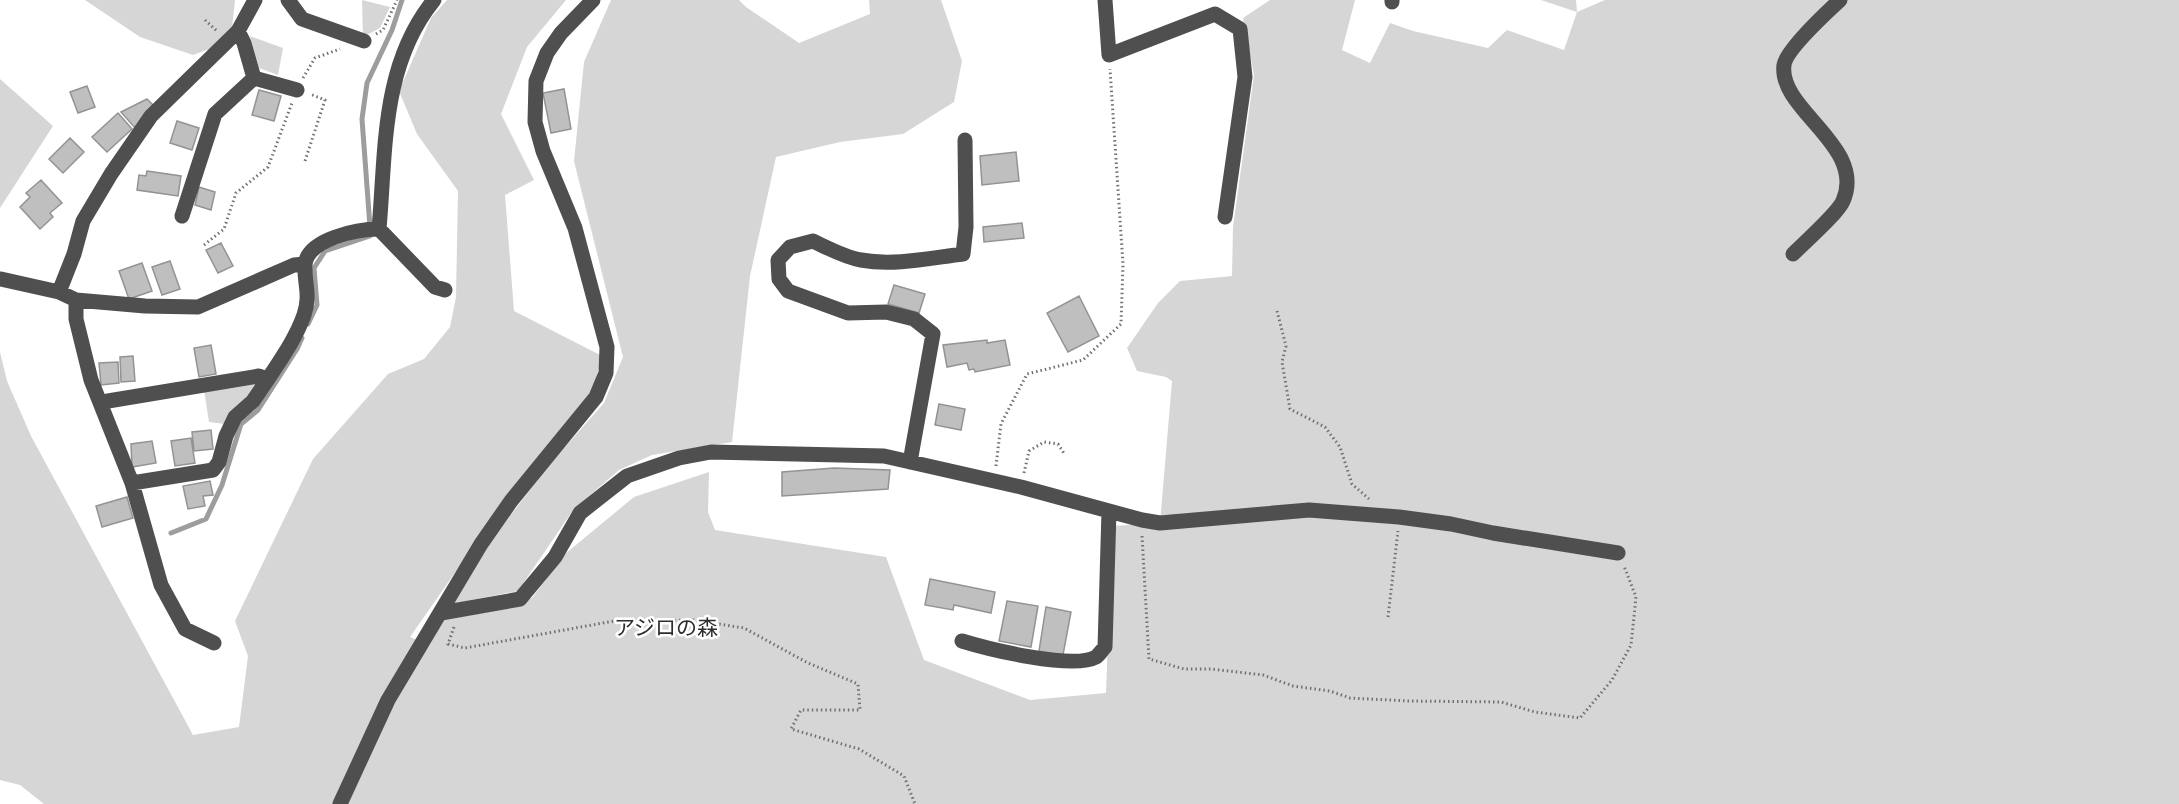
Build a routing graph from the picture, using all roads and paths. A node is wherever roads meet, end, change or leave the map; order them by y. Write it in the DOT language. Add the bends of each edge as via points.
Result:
graph roads {
  1 [pos="255,0"];
  2 [pos="288,0"];
  3 [pos="434,0"];
  4 [pos="593,0"];
  5 [pos="1105,0"];
  6 [pos="1840,0"];
  7 [pos="238,31"];
  8 [pos="364,41"];
  9 [pos="1109,55"];
  10 [pos="254,78"];
  11 [pos="297,90"];
  12 [pos="964,140"];
  13 [pos="305,161"];
  14 [pos="182,216"];
  15 [pos="1225,217"];
  16 [pos="379,229"];
  17 [pos="204,245"];
  18 [pos="1793,254"];
  19 [pos="305,264"];
  20 [pos="1,279"];
  21 [pos="445,290"];
  22 [pos="59,292"];
  23 [pos="76,300"];
  24 [pos="1277,311"];
  25 [pos="268,380"];
  26 [pos="101,405"];
  27 [pos="1065,454"];
  28 [pos="910,462"];
  29 [pos="995,480"];
  30 [pos="132,483"];
  31 [pos="1021,487"];
  32 [pos="1109,511"];
  33 [pos="1374,515"];
  34 [pos="1399,517"];
  35 [pos="1142,520"];
  36 [pos="1618,553"];
  37 [pos="441,613"];
  38 [pos="1388,617"];
  39 [pos="453,628"];
  40 [pos="962,641"];
  41 [pos="214,643"];
  42 [pos="340,804"];
  43 [pos="915,804"];
  1 -- 7 [label="street"];
  2 -- 8 [label="street" via="302,19"];
  3 -- 16 [label="street" via="406,45 396,81 385,130"];
  4 -- 37 [label="street" via="547,53 536,81 535,122 575,228 607,347 606,373 596,397 481,544"];
  5 -- 9 [label="street"];
  6 -- 18 [label="street" via="1802,36 1784,64 1785,79 1795,98 1834,147 1847,171 1842,204"];
  7 -- 10 [label="street"];
  7 -- 22 [label="street" via="151,117 118,165 83,221"];
  9 -- 15 [label="street" via="1215,14 1240,29 1245,77"];
  9 -- 29 [label="path" via="1123,264 1122,324 1083,360 1027,374 1001,424"];
  10 -- 11 [label="street"];
  10 -- 14 [label="street" via="215,114"];
  11 -- 13 [label="path" via="325,100"];
  11 -- 17 [label="path" via="268,167 236,193 224,229"];
  12 -- 28 [label="street" via="963,254 905,261 861,260 813,241 790,247 778,260 779,279 788,291 848,313 886,312 914,319 933,334"];
  16 -- 19 [label="street" via="364,229 320,243 308,254"];
  16 -- 21 [label="street" via="435,287"];
  19 -- 23 [label="street" via="294,265 198,307"];
  19 -- 25 [label="street" via="309,294 304,315"];
  20 -- 22 [label="street"];
  22 -- 23 [label="street"];
  23 -- 26 [label="street" via="76,319 90,380"];
  24 -- 33 [label="path" via="1286,346 1282,362 1290,409 1325,427 1340,447 1352,484 1370,500"];
  25 -- 26 [label="street" via="259,376"];
  25 -- 30 [label="street" via="235,417 213,470"];
  26 -- 30 [label="street"];
  27 -- 31 [label="path" via="1058,444 1044,442 1029,451"];
  28 -- 29 [label="street"];
  28 -- 37 [label="street" via="884,456 711,452 679,458 627,476 580,513 555,557 520,599"];
  29 -- 31 [label="street"];
  30 -- 41 [label="street" via="161,585 185,629"];
  31 -- 32 [label="street"];
  32 -- 35 [label="street"];
  32 -- 40 [label="street" via="1105,647 1096,657 1041,658 1002,653"];
  33 -- 34 [label="street"];
  33 -- 35 [label="street" via="1309,510 1160,523"];
  34 -- 36 [label="street"];
  34 -- 38 [label="path"];
  35 -- 36 [label="path" via="1149,659 1184,669 1263,675 1350,698 1500,702 1580,718 1612,680 1631,645 1636,597"];
  37 -- 42 [label="street" via="388,700"];
  39 -- 43 [label="path" via="448,644 465,648 614,621 693,620 744,628 808,663 858,684 860,710 801,710 791,729 859,749 904,776"];
}
